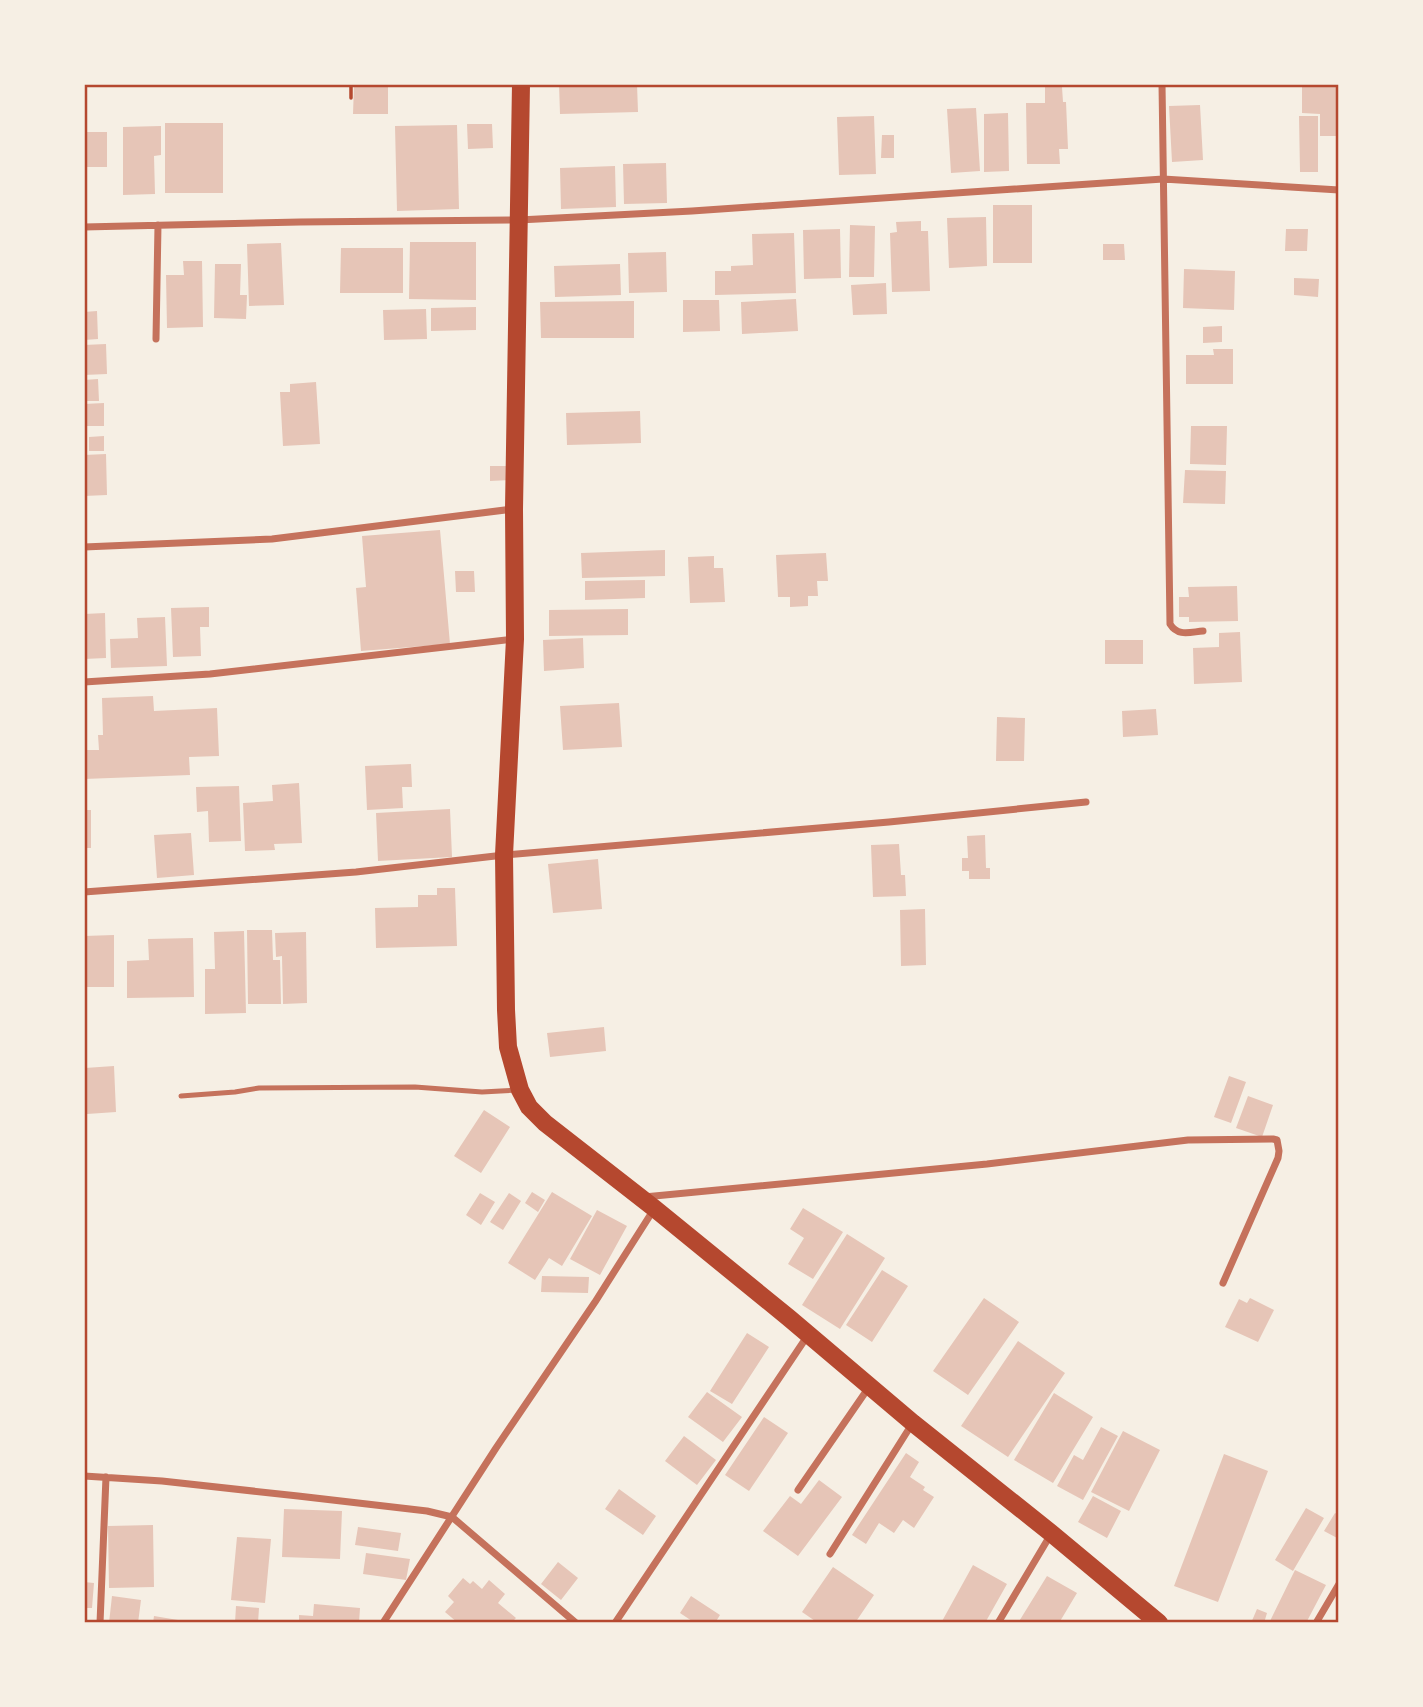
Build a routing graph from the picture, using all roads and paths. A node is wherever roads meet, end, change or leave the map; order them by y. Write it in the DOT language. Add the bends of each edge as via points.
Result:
graph roads {
  1 [pos="351,84"];
  2 [pos="521,84"];
  3 [pos="1162,84"];
  4 [pos="351,98"];
  5 [pos="1163,179"];
  6 [pos="1339,190"];
  7 [pos="519,220"];
  8 [pos="158,225"];
  9 [pos="84,227"];
  10 [pos="156,339"];
  11 [pos="514,509"];
  12 [pos="84,547"];
  13 [pos="1203,631"];
  14 [pos="515,639"];
  15 [pos="84,682"];
  16 [pos="1086,802"];
  17 [pos="504,855"];
  18 [pos="84,892"];
  19 [pos="520,1090"];
  20 [pos="181,1096"];
  21 [pos="639,1198"];
  22 [pos="654,1208"];
  23 [pos="1223,1283"];
  24 [pos="808,1334"];
  25 [pos="870,1386"];
  26 [pos="913,1423"];
  27 [pos="84,1476"];
  28 [pos="106,1477"];
  29 [pos="798,1490"];
  30 [pos="452,1517"];
  31 [pos="1051,1533"];
  32 [pos="830,1554"];
  33 [pos="1339,1584"];
  34 [pos="100,1623"];
  35 [pos="383,1623"];
  36 [pos="576,1623"];
  37 [pos="615,1623"];
  38 [pos="998,1623"];
  39 [pos="1159,1623"];
  40 [pos="1316,1623"];
  1 -- 4 [label="path"];
  2 -- 7 [label="main road"];
  3 -- 5 [label="street"];
  5 -- 6 [label="street"];
  5 -- 7 [label="street"];
  5 -- 13 [label="street" via="1170,624 1182,633"];
  7 -- 8 [label="street"];
  7 -- 11 [label="main road"];
  8 -- 9 [label="street"];
  8 -- 10 [label="street"];
  11 -- 12 [label="street" via="272,539"];
  11 -- 14 [label="main road"];
  14 -- 15 [label="street" via="210,674"];
  14 -- 17 [label="main road"];
  16 -- 17 [label="street"];
  17 -- 18 [label="street" via="356,872"];
  17 -- 19 [label="main road" via="507,1035"];
  19 -- 20 [label="lane" via="259,1088"];
  19 -- 21 [label="main road" via="545,1123"];
  21 -- 22 [label="main road"];
  21 -- 23 [label="street" via="1188,1140 1277,1140 1278,1158"];
  22 -- 24 [label="main road"];
  22 -- 30 [label="street"];
  24 -- 25 [label="main road"];
  24 -- 37 [label="street"];
  25 -- 26 [label="main road"];
  25 -- 29 [label="street"];
  26 -- 31 [label="main road"];
  26 -- 32 [label="street"];
  27 -- 28 [label="street"];
  28 -- 30 [label="street" via="414,1509"];
  28 -- 34 [label="street"];
  30 -- 35 [label="street"];
  30 -- 36 [label="street"];
  31 -- 38 [label="street"];
  31 -- 39 [label="main road"];
  33 -- 40 [label="street"];
}
